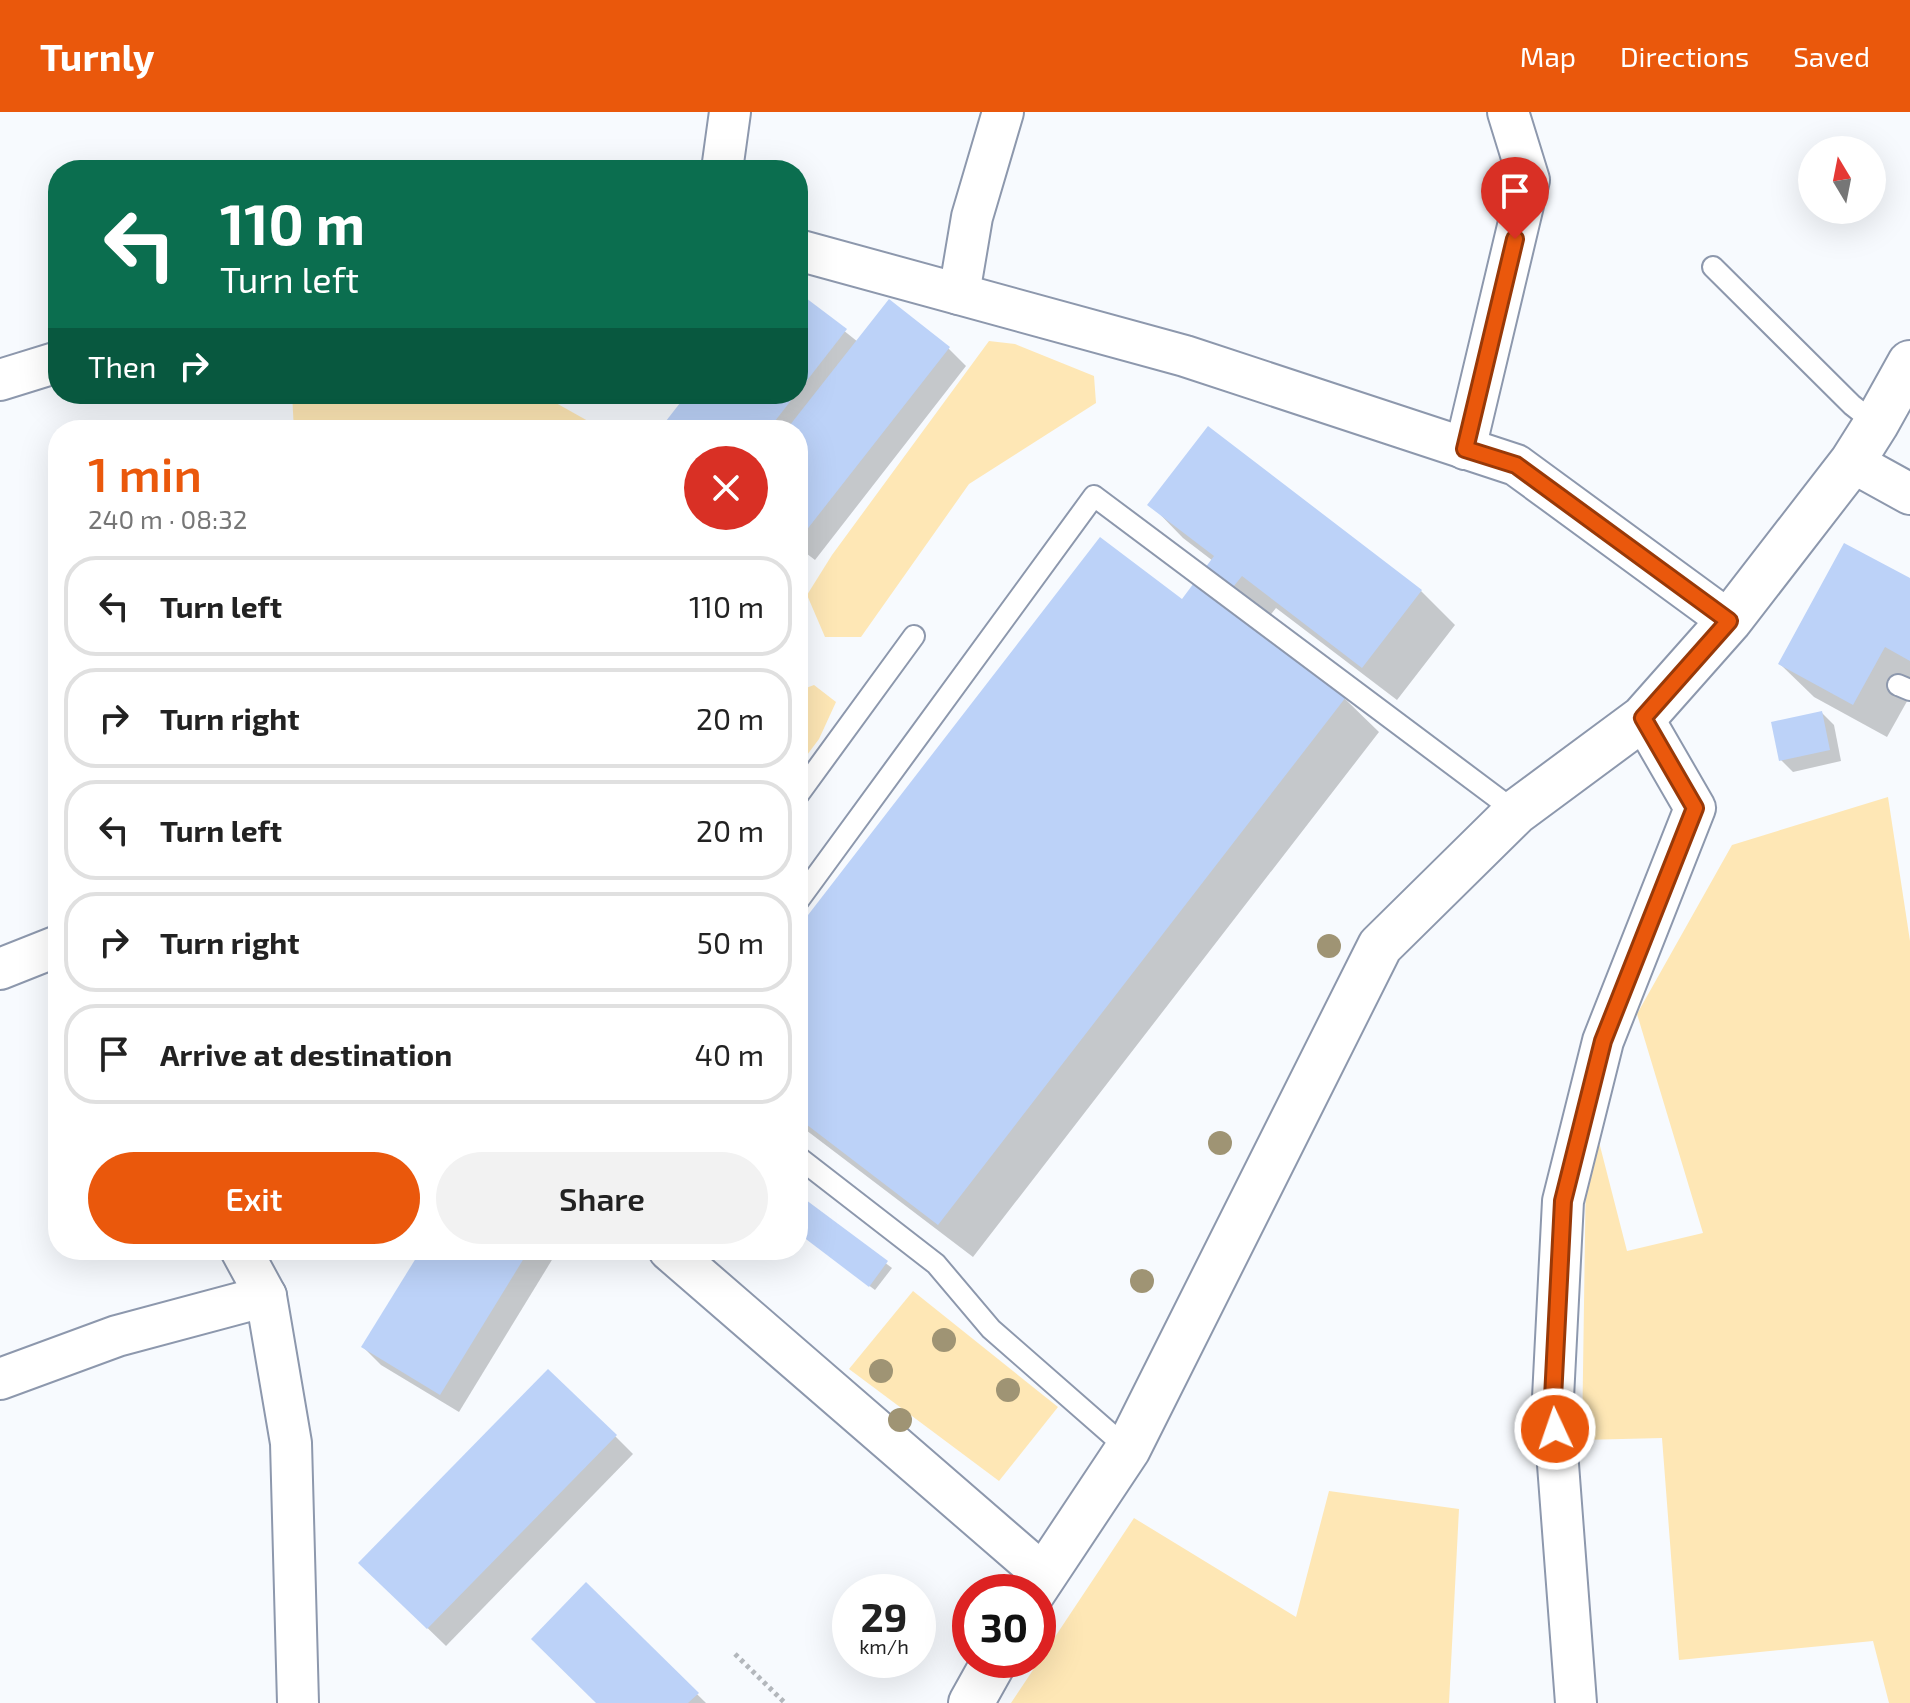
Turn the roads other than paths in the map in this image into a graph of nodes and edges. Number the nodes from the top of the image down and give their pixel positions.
1 (730, 112) edge
2 (1003, 112) edge
3 (1508, 112) edge
4 (723, 160) edge
5 (808, 253) edge
6 (1713, 267) dead end
7 (959, 294) junction
8 (1910, 363) edge
9 (48, 365) edge
10 (0, 380) edge
11 (1876, 424) junction
12 (1465, 449) junction
13 (1852, 462) junction
14 (1910, 494) edge
15 (1729, 621) junction
16 (914, 636) dead end
17 (1643, 718) junction
18 (808, 781) edge
19 (1516, 812) junction
20 (808, 887) edge
21 (48, 950) edge
22 (0, 969) edge
23 (808, 1165) edge
24 (246, 1260) edge
25 (680, 1260) edge
26 (266, 1296) junction
27 (0, 1379) edge
28 (1128, 1449) junction
29 (1028, 1574) edge
30 (1044, 1574) edge
31 (985, 1678) edge
32 (298, 1703) edge
33 (971, 1703) edge
34 (1576, 1703) edge

1 - 4 street
2 - 7 street
3 - 12 street
5 - 7 street
6 - 11 lane
7 - 12 street
8 - 11 main road
9 - 10 street
11 - 13 main road
12 - 15 street
13 - 14 street
13 - 15 main road
15 - 17 main road
16 - 18 lane
17 - 19 main road
17 - 34 street
19 - 20 lane
19 - 28 main road
21 - 22 street
23 - 28 lane
24 - 26 street
25 - 29 street
26 - 27 street
26 - 32 street
28 - 30 main road
31 - 33 main road

